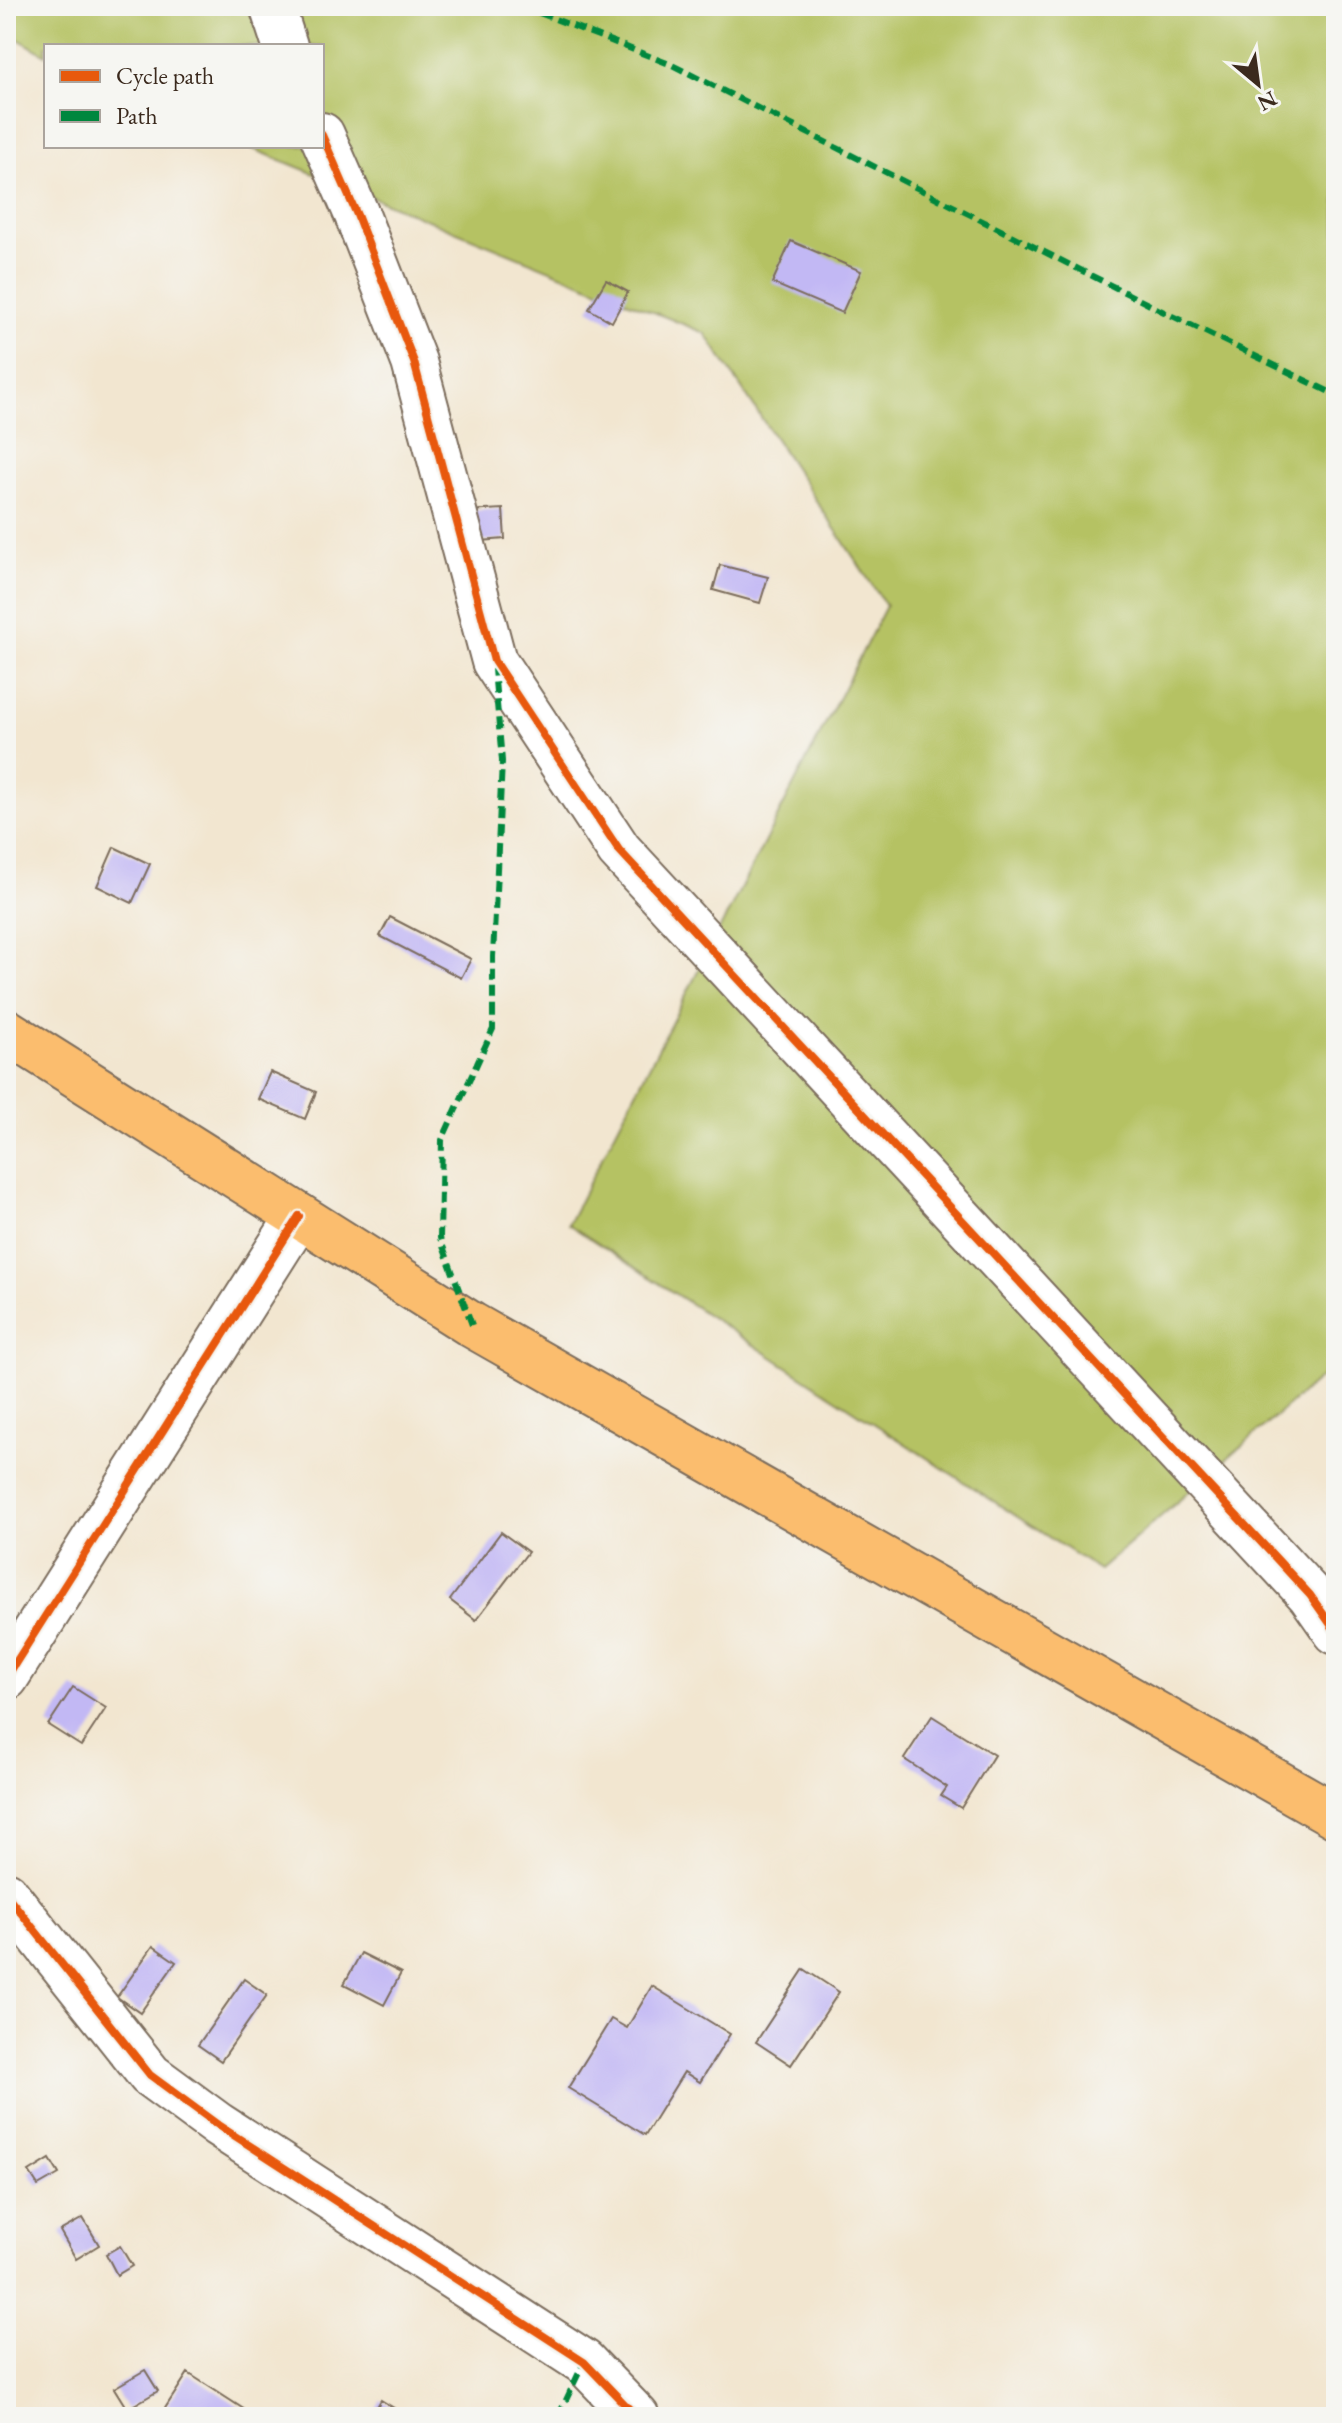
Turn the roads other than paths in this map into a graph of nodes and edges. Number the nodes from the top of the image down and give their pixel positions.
1 (272, 6) edge
2 (284, 44) edge
3 (324, 140) edge
4 (6, 1031) edge
5 (299, 1216) junction
6 (1336, 1632) edge
7 (6, 1678) edge
8 (1336, 1816) edge
9 (6, 1894) edge
10 (637, 2417) edge

1 - 2 street
3 - 6 street
4 - 5 main road
5 - 7 street
5 - 8 main road
9 - 10 street

